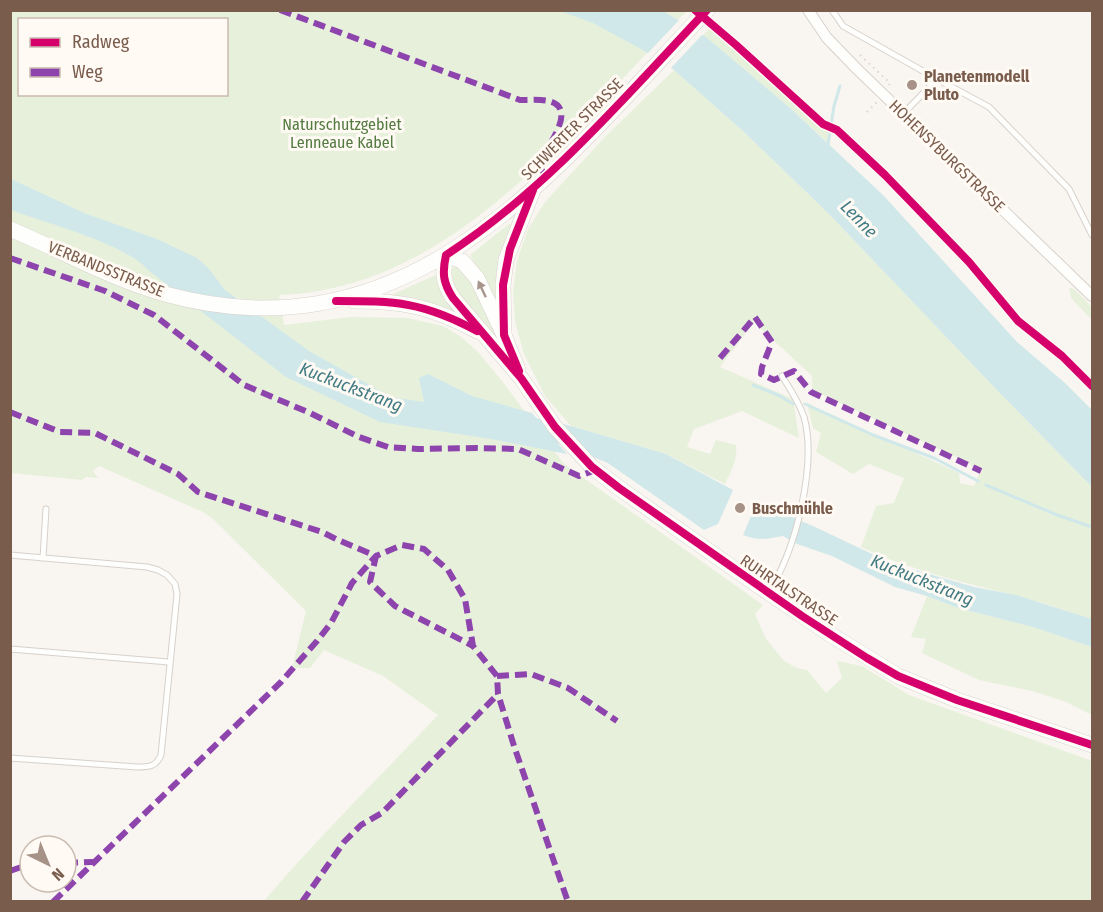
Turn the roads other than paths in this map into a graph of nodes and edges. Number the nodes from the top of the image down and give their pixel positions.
1 (706, 10) edge
2 (808, 10) edge
3 (832, 10) edge
4 (937, 78) junction
5 (904, 113) junction
6 (534, 187) junction
7 (10, 229) edge
8 (1092, 235) edge
9 (446, 255) junction
10 (1092, 296) edge
11 (336, 301) junction
12 (484, 335) junction
13 (504, 335) junction
14 (782, 376) dead end
15 (521, 378) junction
16 (46, 509) dead end
17 (10, 555) edge
18 (43, 558) junction
19 (768, 592) junction
20 (10, 649) edge
21 (169, 662) junction
22 (1092, 745) edge
23 (10, 758) edge

1 - 6 main road, SCHWERTER STRASSE
2 - 5 street, HOHENSYBURGSTRASSE
3 - 4 lane
4 - 5 lane
4 - 8 lane
5 - 10 street, HOHENSYBURGSTRASSE
6 - 9 main road, SCHWERTER STRASSE
6 - 13 main road
7 - 11 main road, VERBANDSSTRASSE
9 - 11 main road, VERBANDSSTRASSE
9 - 12 main road, RUHRTALSTRASSE
13 -> 9 main road, RUHRTALSTRASSE
11 - 12 main road
12 - 15 main road, RUHRTALSTRASSE
13 - 15 main road, RUHRTALSTRASSE
14 - 19 lane, RUHRTALSTRASSE
15 - 19 main road, RUHRTALSTRASSE
16 - 18 lane
17 - 18 lane
18 - 21 lane
19 - 22 main road, RUHRTALSTRASSE
20 - 21 lane
21 - 23 lane

